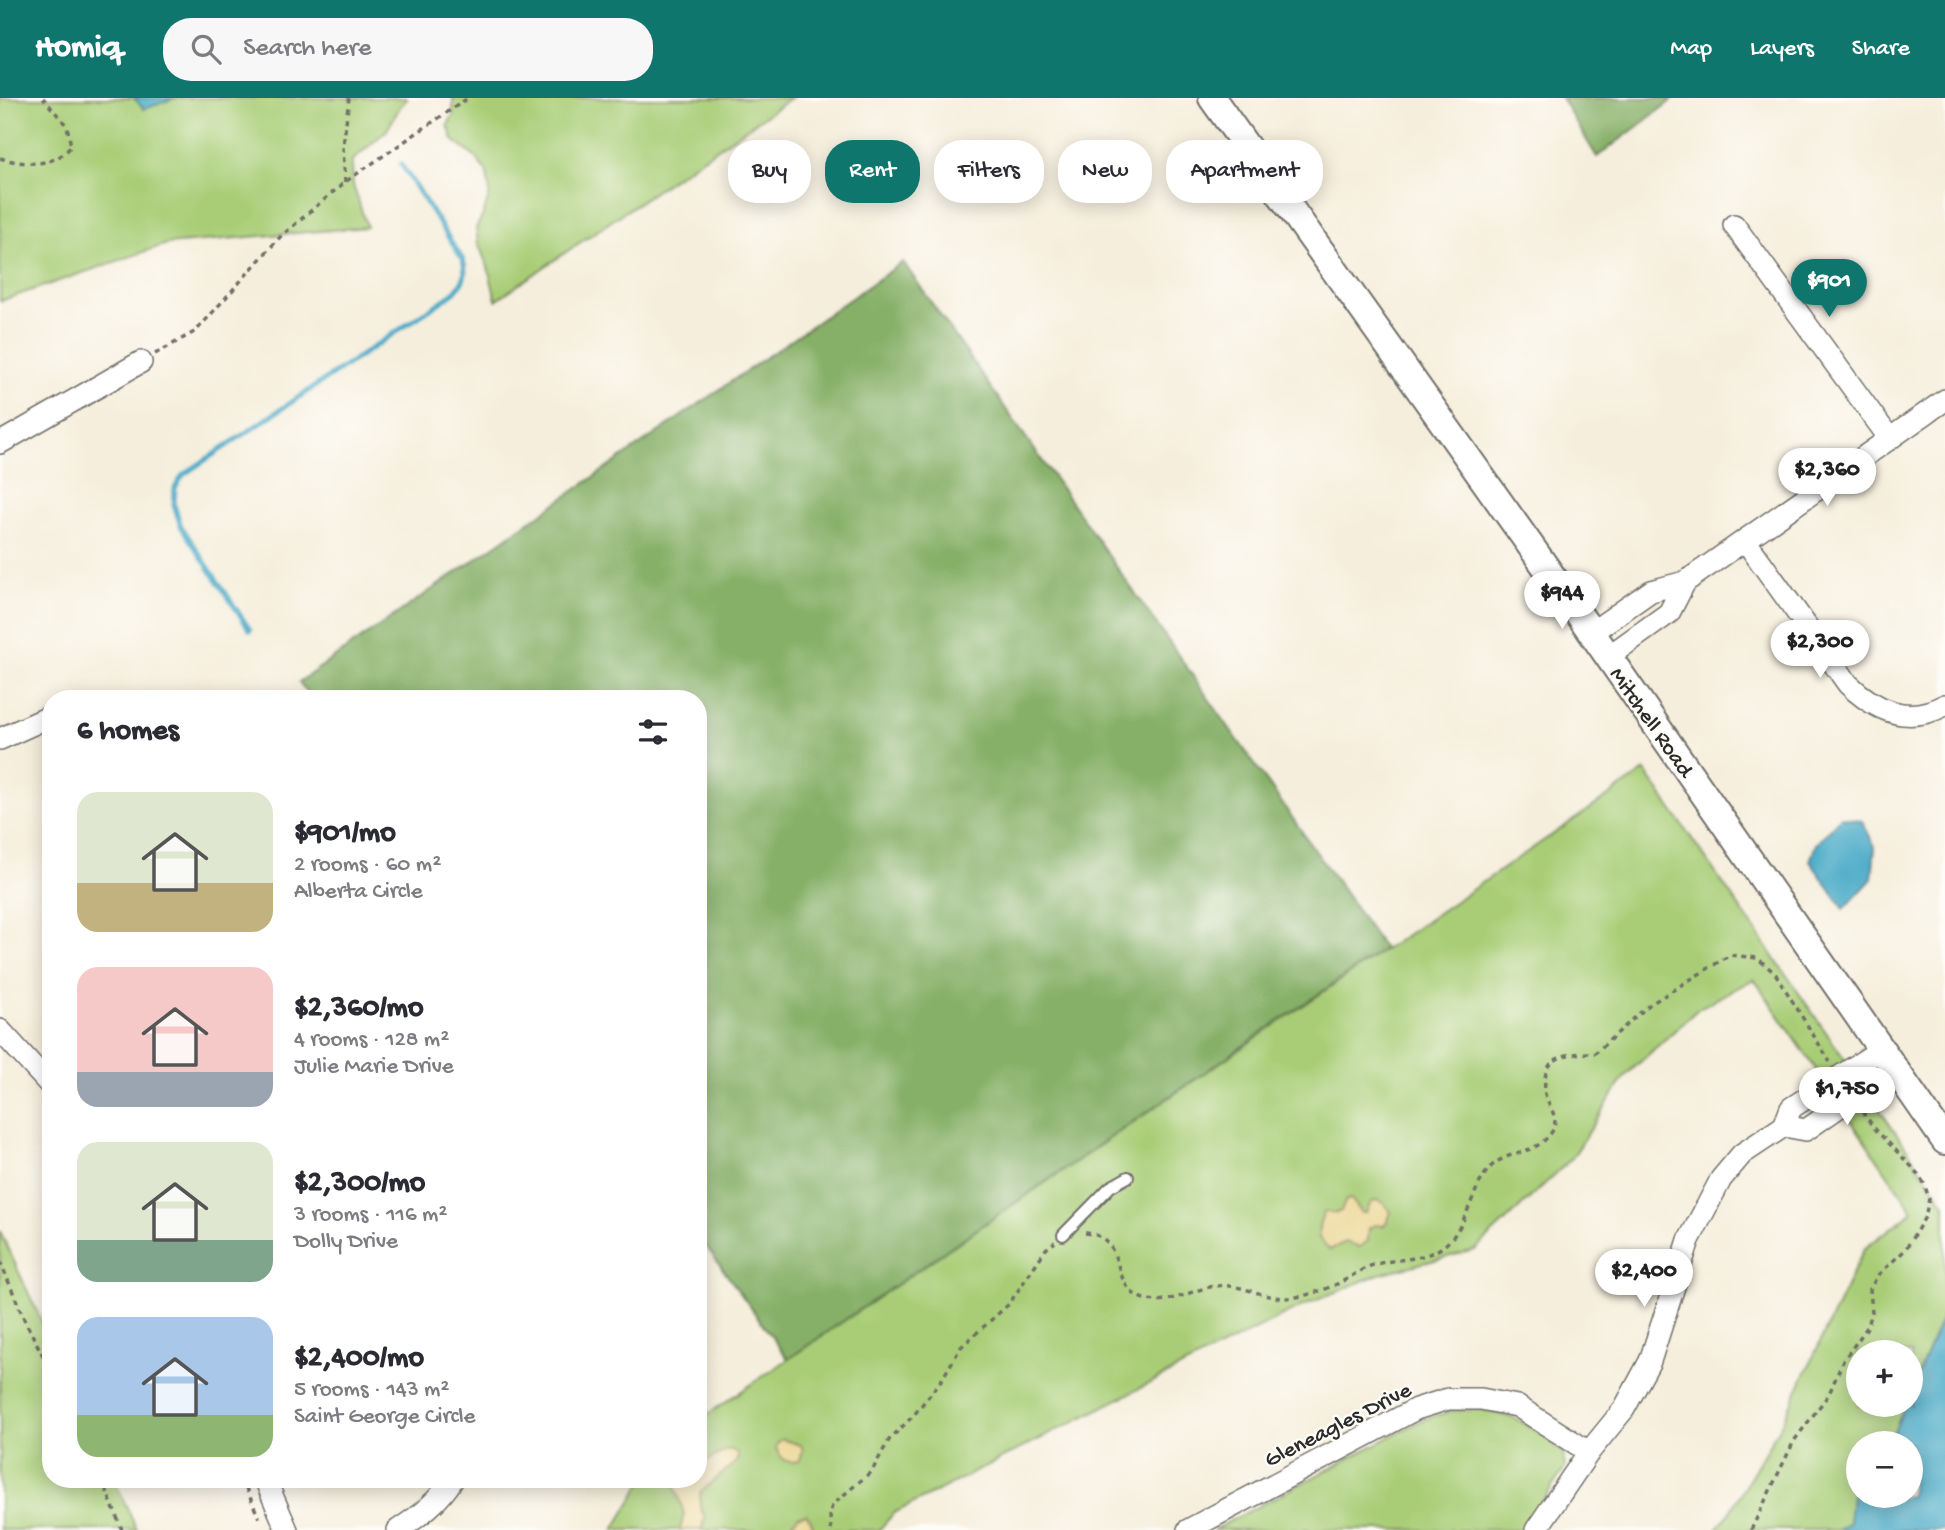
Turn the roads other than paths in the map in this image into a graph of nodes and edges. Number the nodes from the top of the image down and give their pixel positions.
1 (1212, 98) edge
2 (1734, 225) dead end
3 (141, 362) road end
4 (1945, 400) edge
5 (1890, 439) junction
6 (0, 443) edge
7 (1745, 540) junction
8 (1685, 582) junction
9 (1592, 632) junction
10 (1609, 656) junction
11 (1945, 705) edge
12 (42, 720) edge
13 (0, 739) edge
14 (0, 1030) edge
15 (1888, 1059) junction
16 (42, 1076) edge
17 (1784, 1126) junction
18 (1945, 1141) edge
19 (1128, 1177) dead end
20 (1063, 1235) road end
21 (1590, 1452) junction
22 (269, 1488) edge
23 (446, 1488) edge
24 (287, 1530) edge
25 (398, 1530) edge
26 (1188, 1530) edge
27 (1536, 1530) edge

1 - 9 street, Mitchell Road
2 - 5 street
3 - 6 street
4 - 5 street
5 - 7 street
7 - 8 street
7 - 11 street
8 - 9 street
8 - 10 street
9 - 10 street, Mitchell Road
10 - 15 street, Mitchell Road
12 - 13 street
14 - 16 street
15 - 17 street
15 - 17 street
15 - 18 street, Mitchell Road
17 - 21 street
19 - 20 lane
21 - 26 street, Gleneagles Drive
21 - 27 street
22 - 24 street
23 - 25 street

